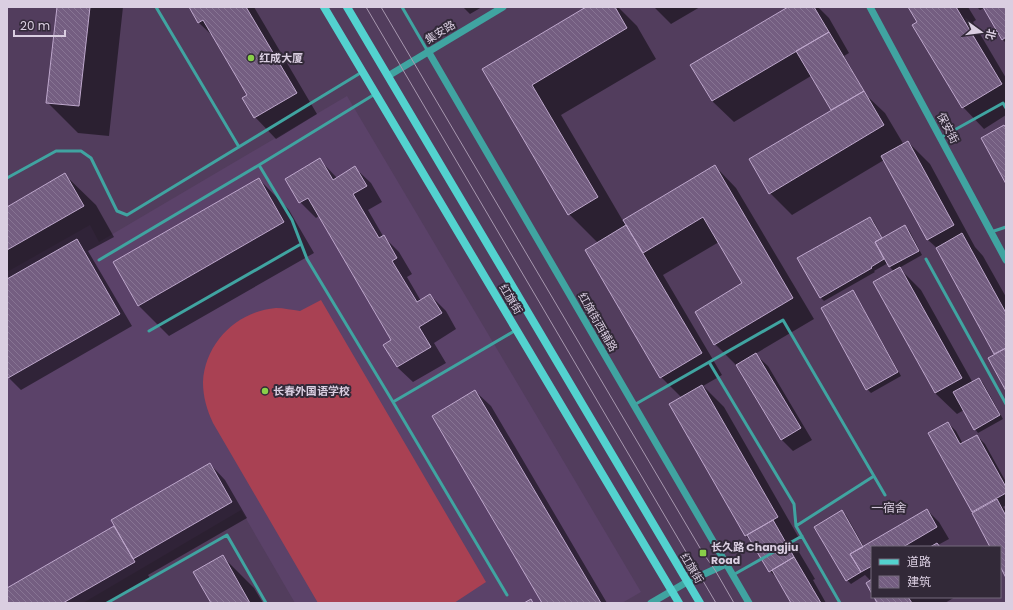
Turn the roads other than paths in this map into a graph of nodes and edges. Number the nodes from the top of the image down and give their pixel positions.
1 (156, 7) edge
2 (324, 7) edge
3 (347, 7) edge
4 (402, 7) edge
5 (503, 7) edge
6 (870, 7) edge
7 (428, 51) junction
8 (362, 72) junction
9 (388, 76) junction
10 (375, 94) junction
11 (1006, 108) edge
12 (940, 138) junction
13 (238, 148) junction
14 (259, 165) junction
15 (7, 178) edge
16 (1006, 227) edge
17 (991, 232) junction
18 (301, 244) junction
19 (926, 259) dead end
20 (99, 260) dead end
21 (1006, 260) edge
22 (516, 330) junction
23 (149, 331) dead end
24 (709, 362) junction
25 (393, 402) junction
26 (1006, 404) edge
27 (634, 405) junction
28 (874, 476) junction
29 (885, 495) dead end
30 (796, 526) junction
31 (802, 536) junction
32 (726, 564) junction
33 (733, 575) junction
34 (687, 582) junction
35 (672, 591) junction
36 (507, 595) dead end
37 (107, 603) edge
38 (266, 603) edge
39 (651, 603) edge
40 (679, 603) edge
41 (700, 603) edge
42 (749, 603) edge
43 (840, 603) edge

1 - 13 lane
2 - 8 main road, 红旗街
3 - 9 main road, 红旗街
4 - 7 lane
5 - 7 street, 集安路
6 - 12 street, 保安街
7 - 9 street, 集安路
7 - 27 street, 红旗街西辅路
8 - 10 main road, 红旗街
8 - 13 lane
9 - 34 main road, 红旗街
10 - 14 lane
10 - 22 main road, 红旗街
11 - 12 lane
12 - 17 street, 保安街
13 - 15 lane
14 - 18 lane
14 - 20 lane
16 - 17 lane
17 - 21 street, 保安街
18 - 23 lane
18 - 25 lane
19 - 26 lane
22 - 25 lane
22 - 35 main road, 红旗街
24 - 27 lane
24 - 28 lane
24 - 30 lane
25 - 36 lane
27 - 32 street, 红旗街西辅路
28 - 29 lane
28 - 30 lane
30 - 31 lane
31 - 33 lane
31 - 43 lane
32 - 33 street, 红旗街西辅路
32 - 34 street
33 - 42 street, 红旗街西辅路
34 - 35 street
34 - 41 main road, 红旗街
35 - 39 street
35 - 40 main road, 红旗街
37 - 38 lane

